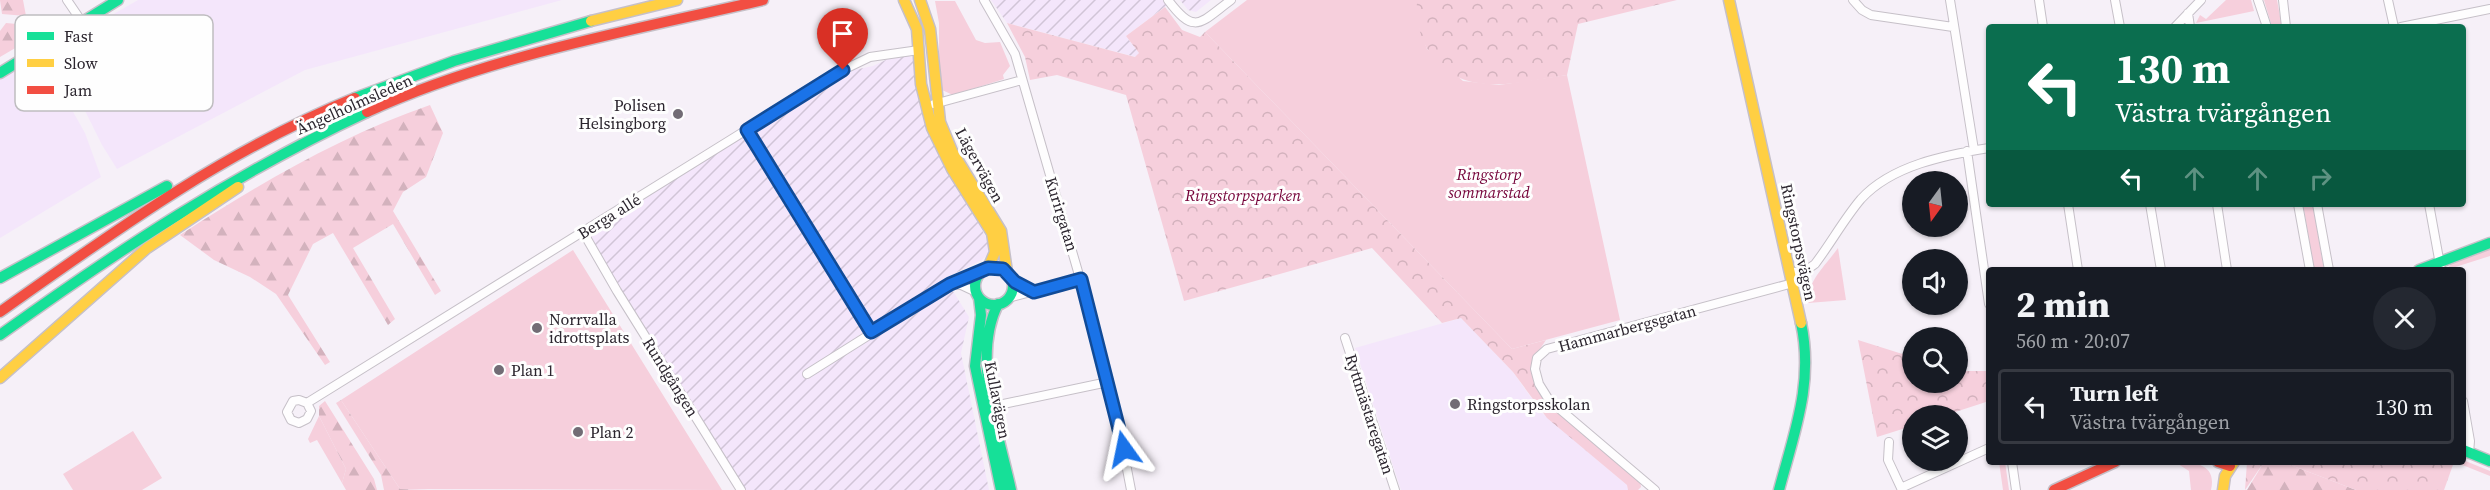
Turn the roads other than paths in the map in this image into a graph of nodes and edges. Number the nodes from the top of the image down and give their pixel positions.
1 (67, 0) edge
2 (118, 0) edge
3 (677, 0) edge
4 (763, 0) edge
5 (903, 0) edge
6 (922, 0) edge
7 (984, 0) edge
8 (1168, 0) edge
9 (1231, 0) edge
10 (1729, 0) edge
11 (1853, 0) edge
12 (1950, 0) edge
13 (2039, 0) edge
14 (2115, 0) edge
15 (2201, 0) edge
16 (2258, 0) edge
17 (2283, 0) edge
18 (2388, 0) edge
19 (2490, 9) edge
20 (2188, 13) junction
21 (77, 15) edge
22 (93, 15) edge
23 (2043, 24) edge
24 (2119, 24) edge
25 (2178, 24) edge
26 (2190, 24) edge
27 (2266, 24) edge
28 (2286, 24) edge
29 (2393, 24) edge
30 (2416, 24) edge
31 (1953, 27) junction
32 (919, 50) junction
33 (15, 64) edge
34 (490, 67) junction
35 (0, 73) edge
36 (1022, 80) junction
37 (931, 104) junction
38 (747, 130) junction
39 (278, 134) junction
40 (1986, 148) edge
41 (1970, 151) junction
42 (2068, 207) edge
43 (2150, 207) edge
44 (2217, 207) edge
45 (2299, 207) edge
46 (2318, 207) edge
47 (2430, 207) edge
48 (584, 232) junction
49 (2490, 243) edge
50 (2441, 266) edge
51 (2078, 267) edge
52 (2160, 267) edge
53 (2227, 267) edge
54 (2309, 267) edge
55 (2328, 267) edge
56 (984, 270) junction
57 (1009, 275) junction
58 (0, 278) edge
59 (1792, 278) junction
60 (1081, 279) junction
61 (1986, 280) edge
62 (950, 284) junction
63 (1034, 292) junction
64 (978, 295) junction
65 (1008, 298) junction
66 (998, 304) junction
67 (0, 312) edge
68 (985, 317) junction
69 (871, 332) junction
70 (0, 334) edge
71 (1345, 338) dead end
72 (807, 374) dead end
73 (0, 378) edge
74 (1108, 382) junction
75 (307, 403) dead end
76 (994, 406) junction
77 (2466, 418) edge
78 (1889, 442) dead end
79 (1986, 449) edge
80 (2466, 452) edge
81 (2490, 461) edge
82 (2012, 465) edge
83 (2101, 465) edge
84 (2231, 465) edge
85 (1901, 489) edge
86 (741, 490) edge
87 (1001, 490) edge
88 (1011, 490) edge
89 (1131, 490) edge
90 (1395, 490) edge
91 (1654, 490) edge
92 (1779, 490) edge
93 (2016, 490) edge
94 (2054, 490) edge
95 (2223, 490) edge

1 - 21 street
2 - 22 main road
3 - 39 main road, Ängelholmsleden
4 - 34 main road, Ängelholmsleden
5 - 32 main road, Lägervägen
6 - 37 main road, Lägervägen
7 - 36 street, Kurirgatan
8 - 9 street
10 - 59 main road, Ringstorpsvägen
11 - 31 street
12 - 31 street
13 - 23 street
14 - 24 street
15 - 20 street
16 - 27 street
17 - 28 street
18 - 29 street
19 - 30 street
20 - 25 street
20 - 26 street
31 - 41 street
32 - 37 main road, Lägervägen
32 - 38 street, Berga allé
33 - 35 main road
34 - 70 main road, Ängelholmsleden
34 - 73 main road
36 - 37 street
36 - 60 street, Kurirgatan
37 - 56 main road, Lägervägen
37 - 57 main road, Lägervägen
38 - 48 street, Berga allé
38 - 69 street
39 - 58 main road
39 - 67 main road, Ängelholmsleden
40 - 41 street, Hammarbergsgatan
41 - 59 street, Hammarbergsgatan
41 - 61 street
42 - 51 street
43 - 52 street
44 - 53 street
45 - 54 street
46 - 55 street
47 - 50 street
48 - 75 street, Berga allé
48 - 86 street, Rundgången
49 - 50 main road
56 - 57 main road
56 - 62 street
56 - 64 main road
57 - 63 street
57 - 65 main road
59 - 91 street, Hammarbergsgatan
59 - 92 main road, Ringstorpsvägen
60 - 63 street
60 - 74 street, Kurirgatan
62 - 64 street
62 - 69 street
63 - 65 street
64 - 66 main road
64 - 68 main road
65 - 66 main road
66 - 68 main road
68 - 76 main road, Kullavägen
68 - 87 main road, Kullavägen
69 - 72 street
71 - 90 street, Ryttmästaregatan
74 - 76 street
74 - 89 street, Kurirgatan
76 - 88 main road, Kullavägen
77 - 80 street
78 - 85 street
79 - 85 street
80 - 81 main road
82 - 93 street
83 - 94 main road
84 - 95 main road

